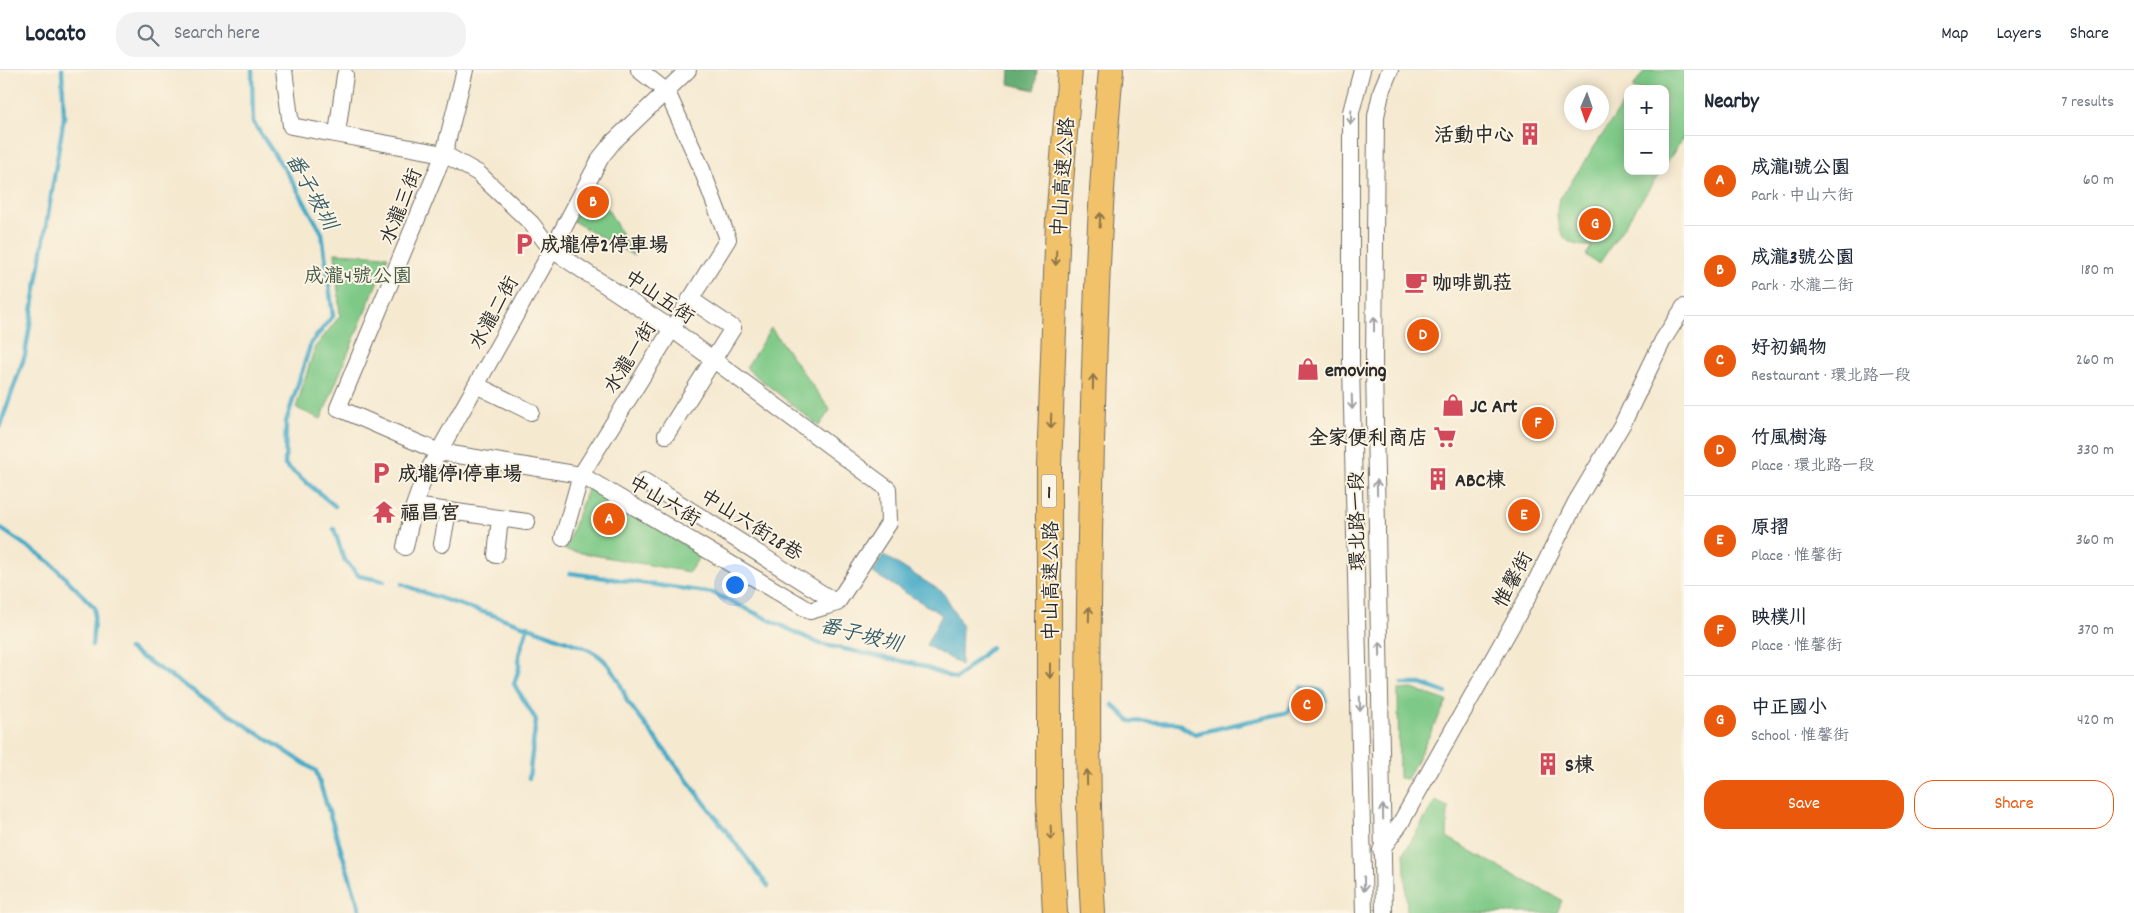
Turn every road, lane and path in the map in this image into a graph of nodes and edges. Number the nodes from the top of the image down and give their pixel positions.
1 (284, 70) edge
2 (465, 70) edge
3 (639, 70) edge
4 (688, 70) edge
5 (1070, 70) edge
6 (1111, 70) edge
7 (1362, 70) edge
8 (1390, 70) edge
9 (345, 75) dead end
10 (667, 92) junction
11 (337, 134) junction
12 (444, 154) junction
13 (552, 250) junction
14 (690, 299) junction
15 (1684, 307) edge
16 (672, 328) junction
17 (713, 359) junction
18 (476, 385) junction
19 (338, 408) joint
20 (532, 412) dead end
21 (666, 435) dead end
22 (439, 452) junction
23 (581, 476) junction
24 (644, 481) dead end
25 (414, 506) junction
26 (448, 511) junction
27 (500, 518) junction
28 (527, 522) dead end
29 (563, 538) dead end
30 (442, 544) dead end
31 (405, 547) dead end
32 (496, 555) dead end
33 (837, 603) junction
34 (1384, 849) junction
35 (1364, 859) junction
36 (1055, 913) edge
37 (1092, 913) edge
38 (1364, 913) edge
39 (1384, 913) edge

1 - 11 street, 中山五街
2 - 12 street, 水瀧三街
3 - 10 street
4 - 10 street, 水瀧二街
5 -> 36 highway, 中山高速公路 / 1
37 -> 6 highway, 中山高速公路
7 -> 35 street, 環北路一段
34 -> 8 street, 環北路一段
9 - 11 street
10 - 13 street, 水瀧二街
10 - 14 street, 水瀧一街
11 - 12 street, 中山五街
12 - 13 street, 中山五街
12 - 19 street, 水瀧三街
13 - 16 street, 中山五街
13 - 18 street, 水瀧二街
14 - 16 street, 水瀧一街
14 - 17 street
15 - 34 street, 惟馨街
16 - 17 street, 中山五街
16 - 23 street, 水瀧一街
17 - 21 street
17 - 33 street, 中山五街
18 - 20 street
18 - 22 street, 水瀧二街
19 - 22 street, 中山六街
22 - 23 street, 中山六街
22 - 25 street, 水瀧二街
23 - 29 street, 水瀧一街
23 - 33 street, 中山六街
24 - 33 street, 中山六街28巷
25 - 26 street
25 - 31 street, 水瀧二街
26 - 27 street
26 - 30 street
27 - 28 street
27 - 32 street
34 - 35 street
34 - 39 street, 環北路一段
35 -> 38 street, 環北路一段

